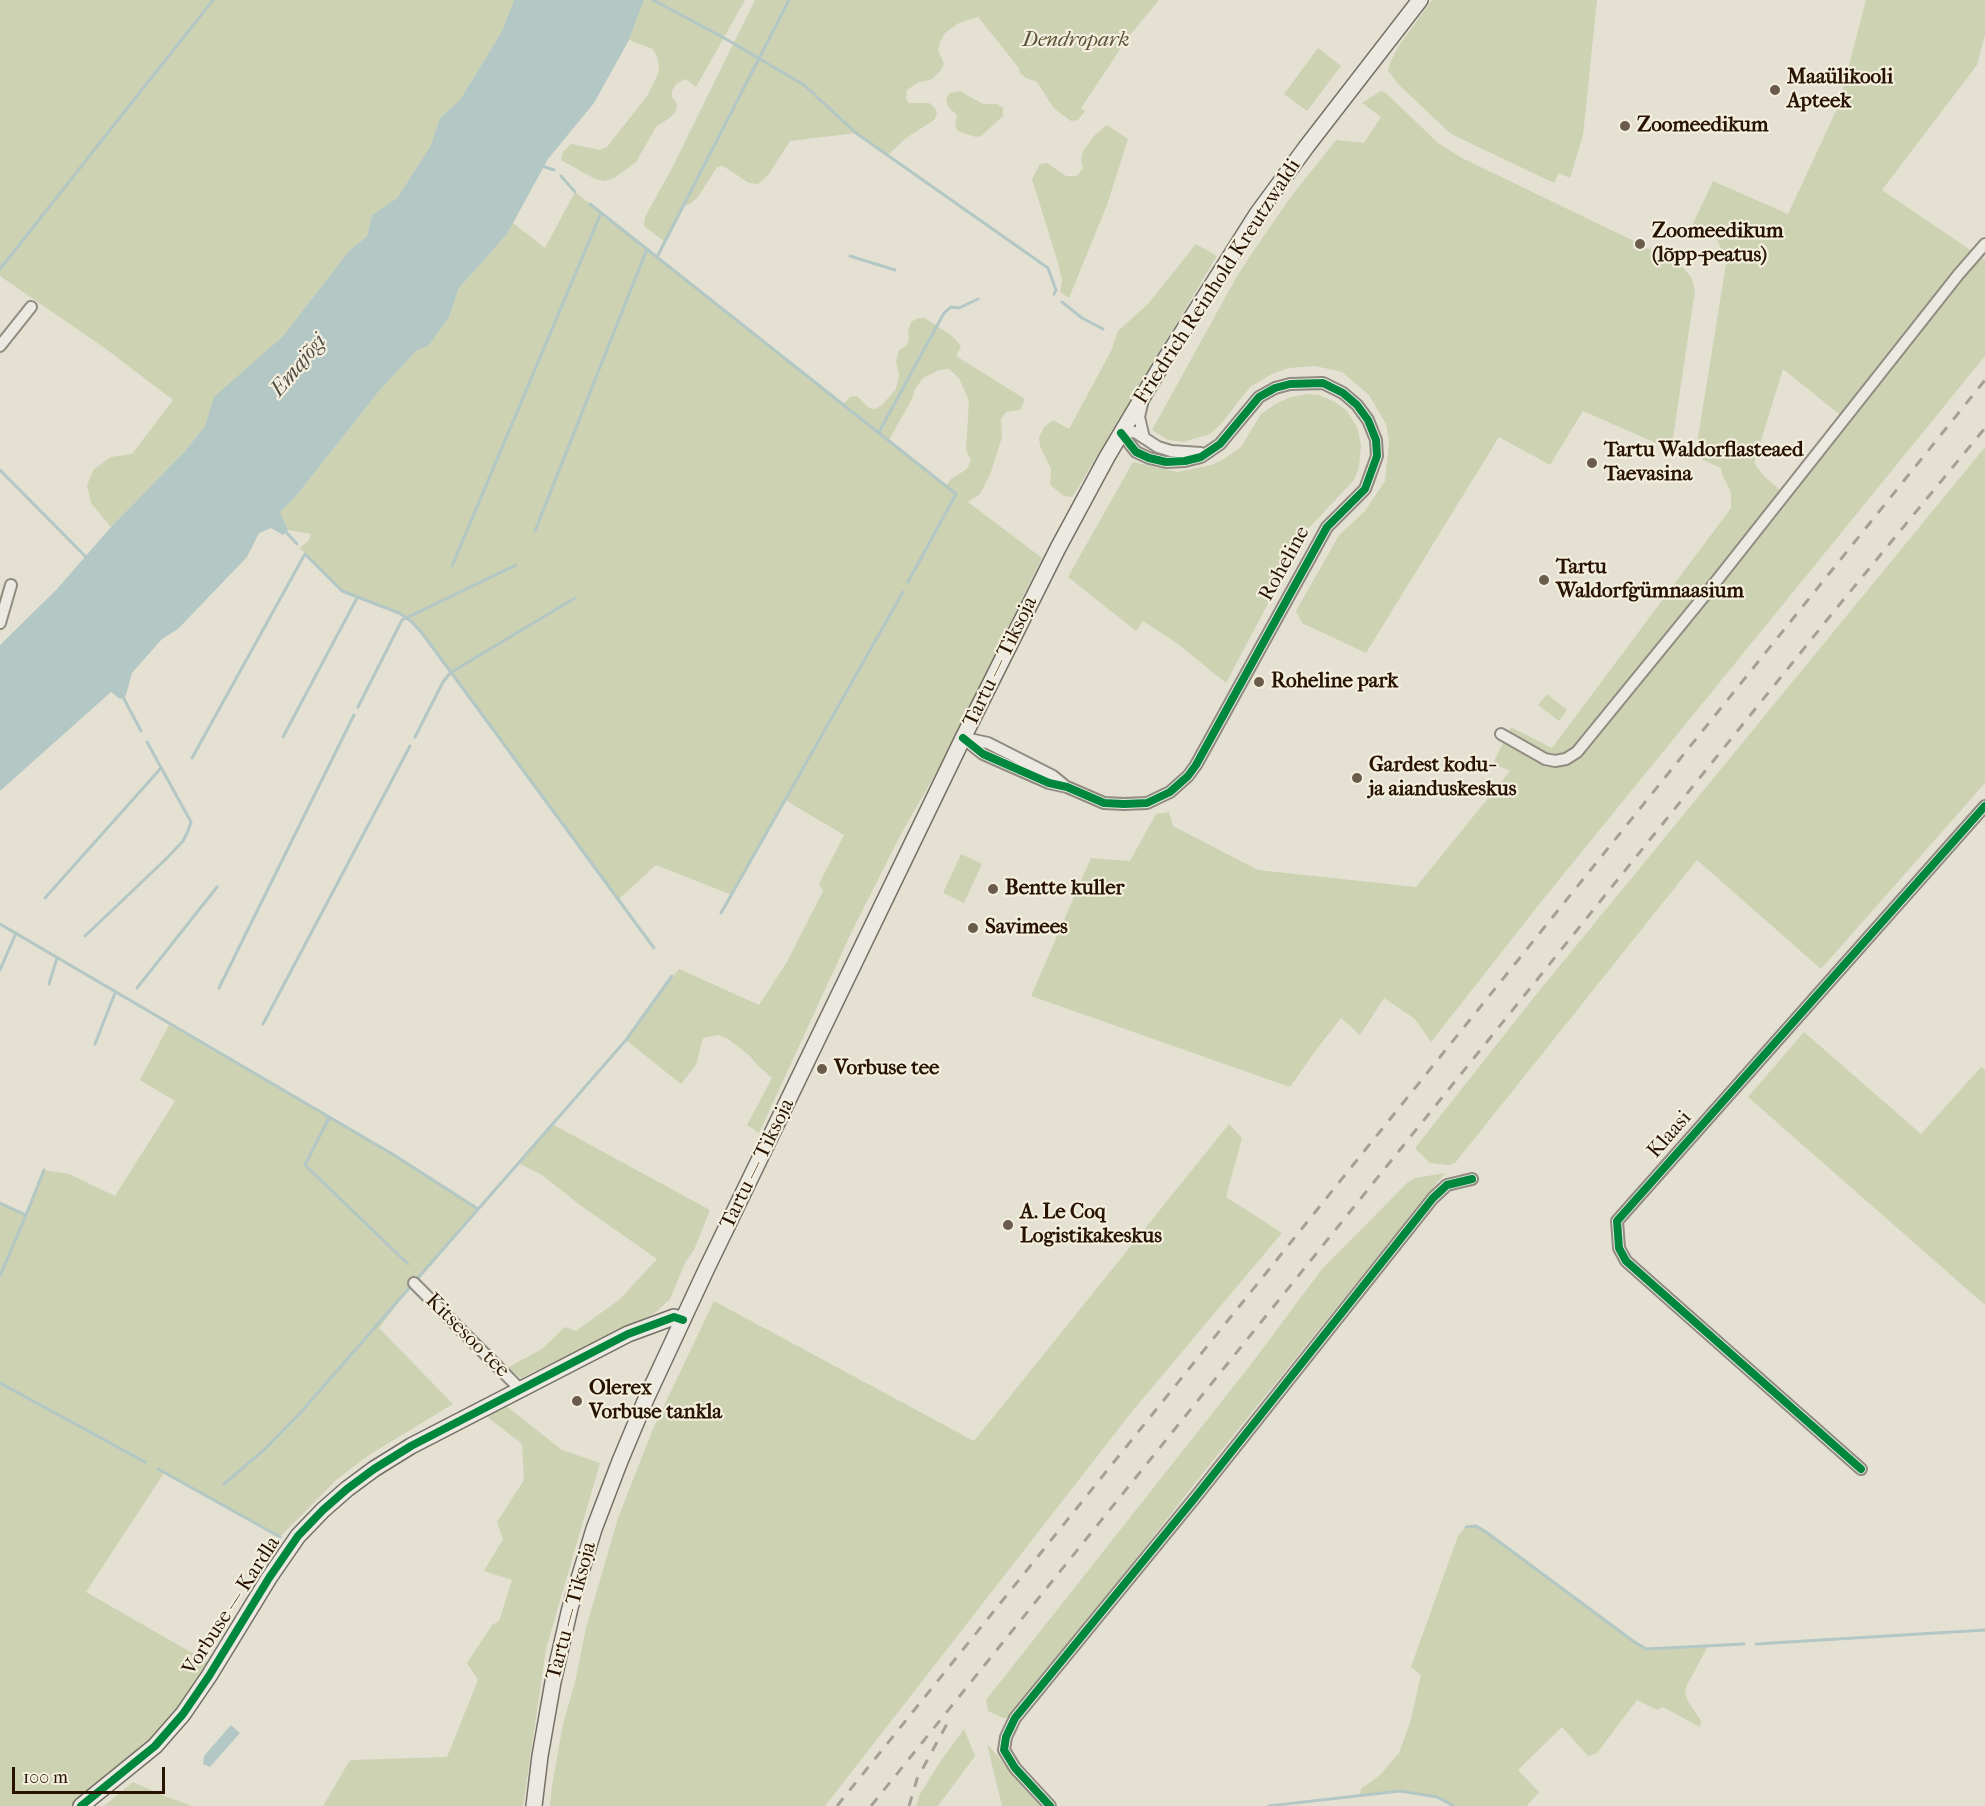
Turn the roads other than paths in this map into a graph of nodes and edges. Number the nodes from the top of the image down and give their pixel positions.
1 (1420, 0) edge
2 (1985, 244) edge
3 (31, 307) dead end
4 (0, 346) edge
5 (1143, 396) junction
6 (1121, 433) junction
7 (1144, 438) junction
8 (1207, 452) junction
9 (1058, 548) joint
10 (11, 585) dead end
11 (0, 623) edge
12 (1501, 734) dead end
13 (963, 738) junction
14 (1985, 806) edge
15 (1472, 1179) dead end
16 (414, 1283) dead end
17 (683, 1320) junction
18 (520, 1389) junction
19 (1862, 1469) dead end
20 (81, 1806) edge
21 (534, 1806) edge
22 (1050, 1806) edge

1 - 5 main road, Friedrich Reinhold Kreutzwaldi
2 - 12 street
3 - 4 street
5 - 6 main road, Friedrich Reinhold Kreutzwaldi
5 - 7 street
6 - 7 street
6 - 8 street, Roheline
6 - 9 main road, Friedrich Reinhold Kreutzwaldi
7 - 8 street
8 - 13 street, Roheline
9 - 13 main road, Tartu — Tiksoja
10 - 11 street
13 - 17 main road, Tartu — Tiksoja
14 - 19 street, Klaasi
15 - 22 street
16 - 18 street, Kitsesoo tee
17 - 18 main road, Vorbuse — Kardla
17 - 21 main road, Tartu — Tiksoja
18 - 20 main road, Vorbuse — Kardla

